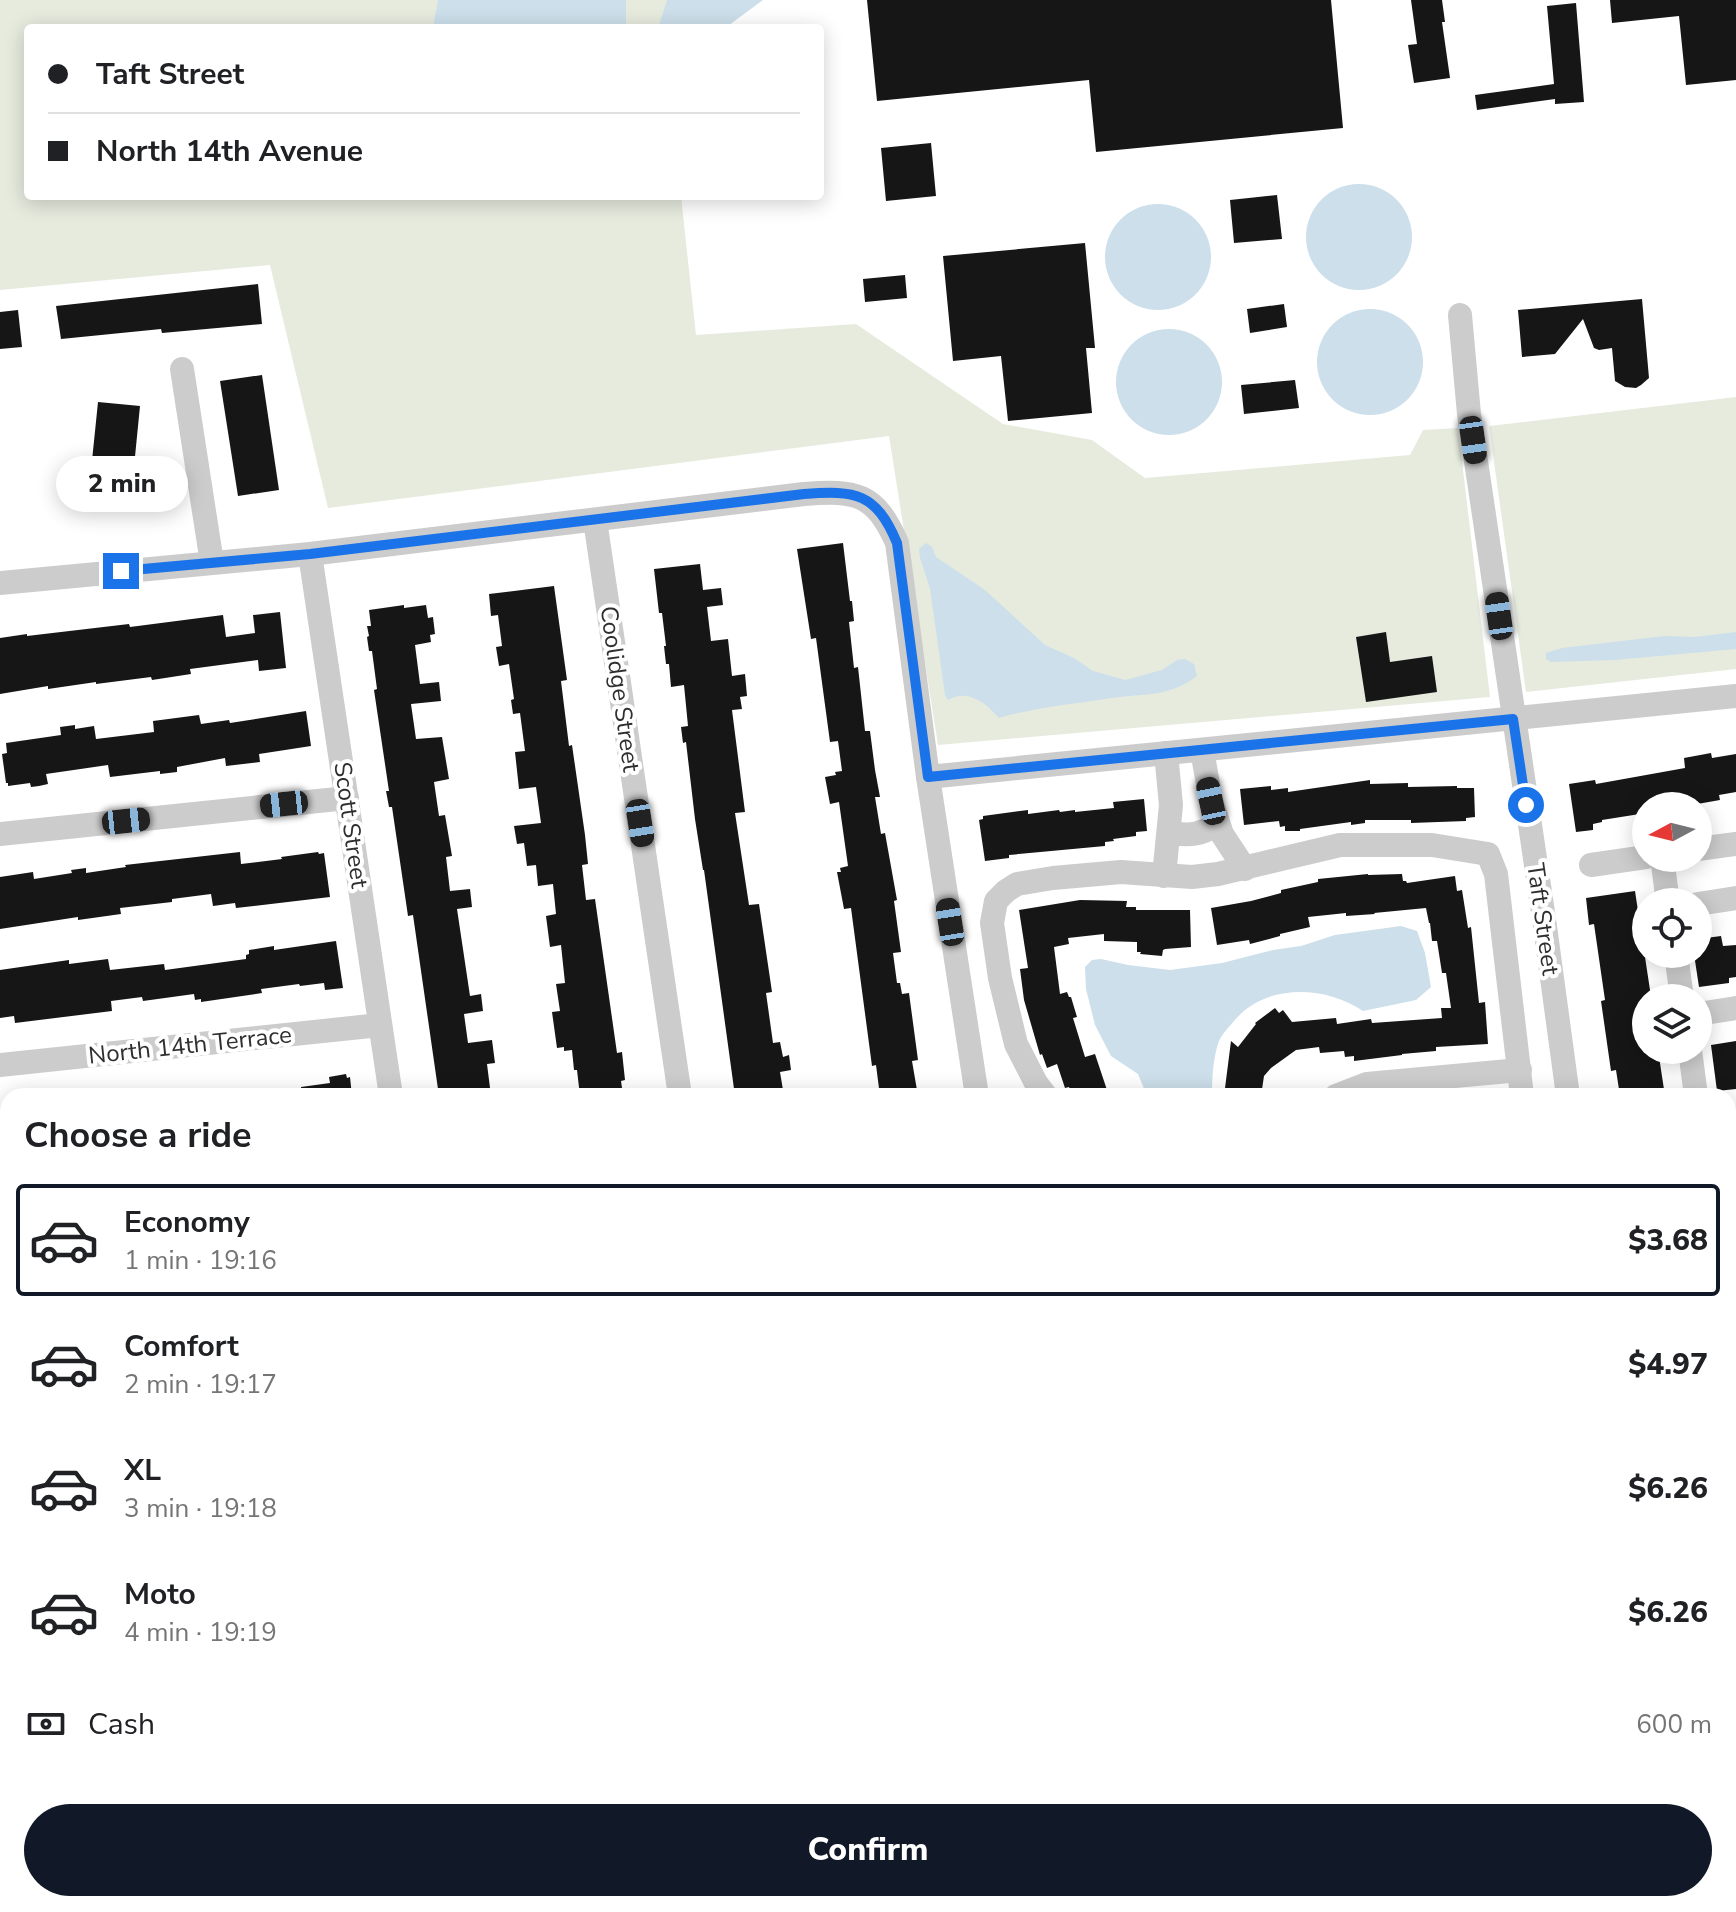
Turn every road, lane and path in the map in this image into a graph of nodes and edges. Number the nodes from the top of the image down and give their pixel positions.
1 (1460, 315) dead end
2 (182, 369) dead end
3 (595, 520) junction
4 (310, 554) junction
5 (212, 563) junction
6 (0, 583) edge
7 (1736, 696) edge
8 (1513, 719) junction
9 (1202, 750) junction
10 (1166, 753) junction
11 (928, 777) junction
12 (347, 798) junction
13 (1218, 824) junction
14 (1170, 833) junction
15 (0, 834) edge
16 (1736, 844) edge
17 (1712, 847) edge
18 (1632, 859) edge
19 (1591, 865) dead end
20 (1245, 869) junction
21 (1164, 876) junction
22 (1736, 898) edge
23 (1712, 902) edge
24 (1736, 1008) edge
25 (1712, 1012) edge
26 (380, 1025) junction
27 (1692, 1064) edge
28 (0, 1065) edge
29 (1520, 1070) junction
30 (390, 1088) edge
31 (679, 1088) edge
32 (976, 1088) edge
33 (1040, 1088) edge
34 (1357, 1088) edge
35 (1521, 1088) edge
36 (1567, 1088) edge
37 (1695, 1088) edge

1 - 8 street, Taft Street
2 - 5 street
3 - 4 street
3 - 11 street
3 - 31 street, Coolidge Street
4 - 5 street
4 - 12 street, Scott Street
5 - 6 street
7 - 8 street
8 - 9 street
8 - 36 street, Taft Street
9 - 10 street
9 - 13 street
10 - 11 street
10 - 14 street
11 - 32 street
12 - 15 street
12 - 26 street, Scott Street
13 - 14 street
13 - 20 street
14 - 21 street
16 - 17 street
18 - 19 street
20 - 21 street
20 - 29 street
21 - 33 street
22 - 23 street
24 - 25 street
26 - 28 street, North 14th Terrace
26 - 30 street, Scott Street
27 - 37 street
29 - 34 street
29 - 35 street

